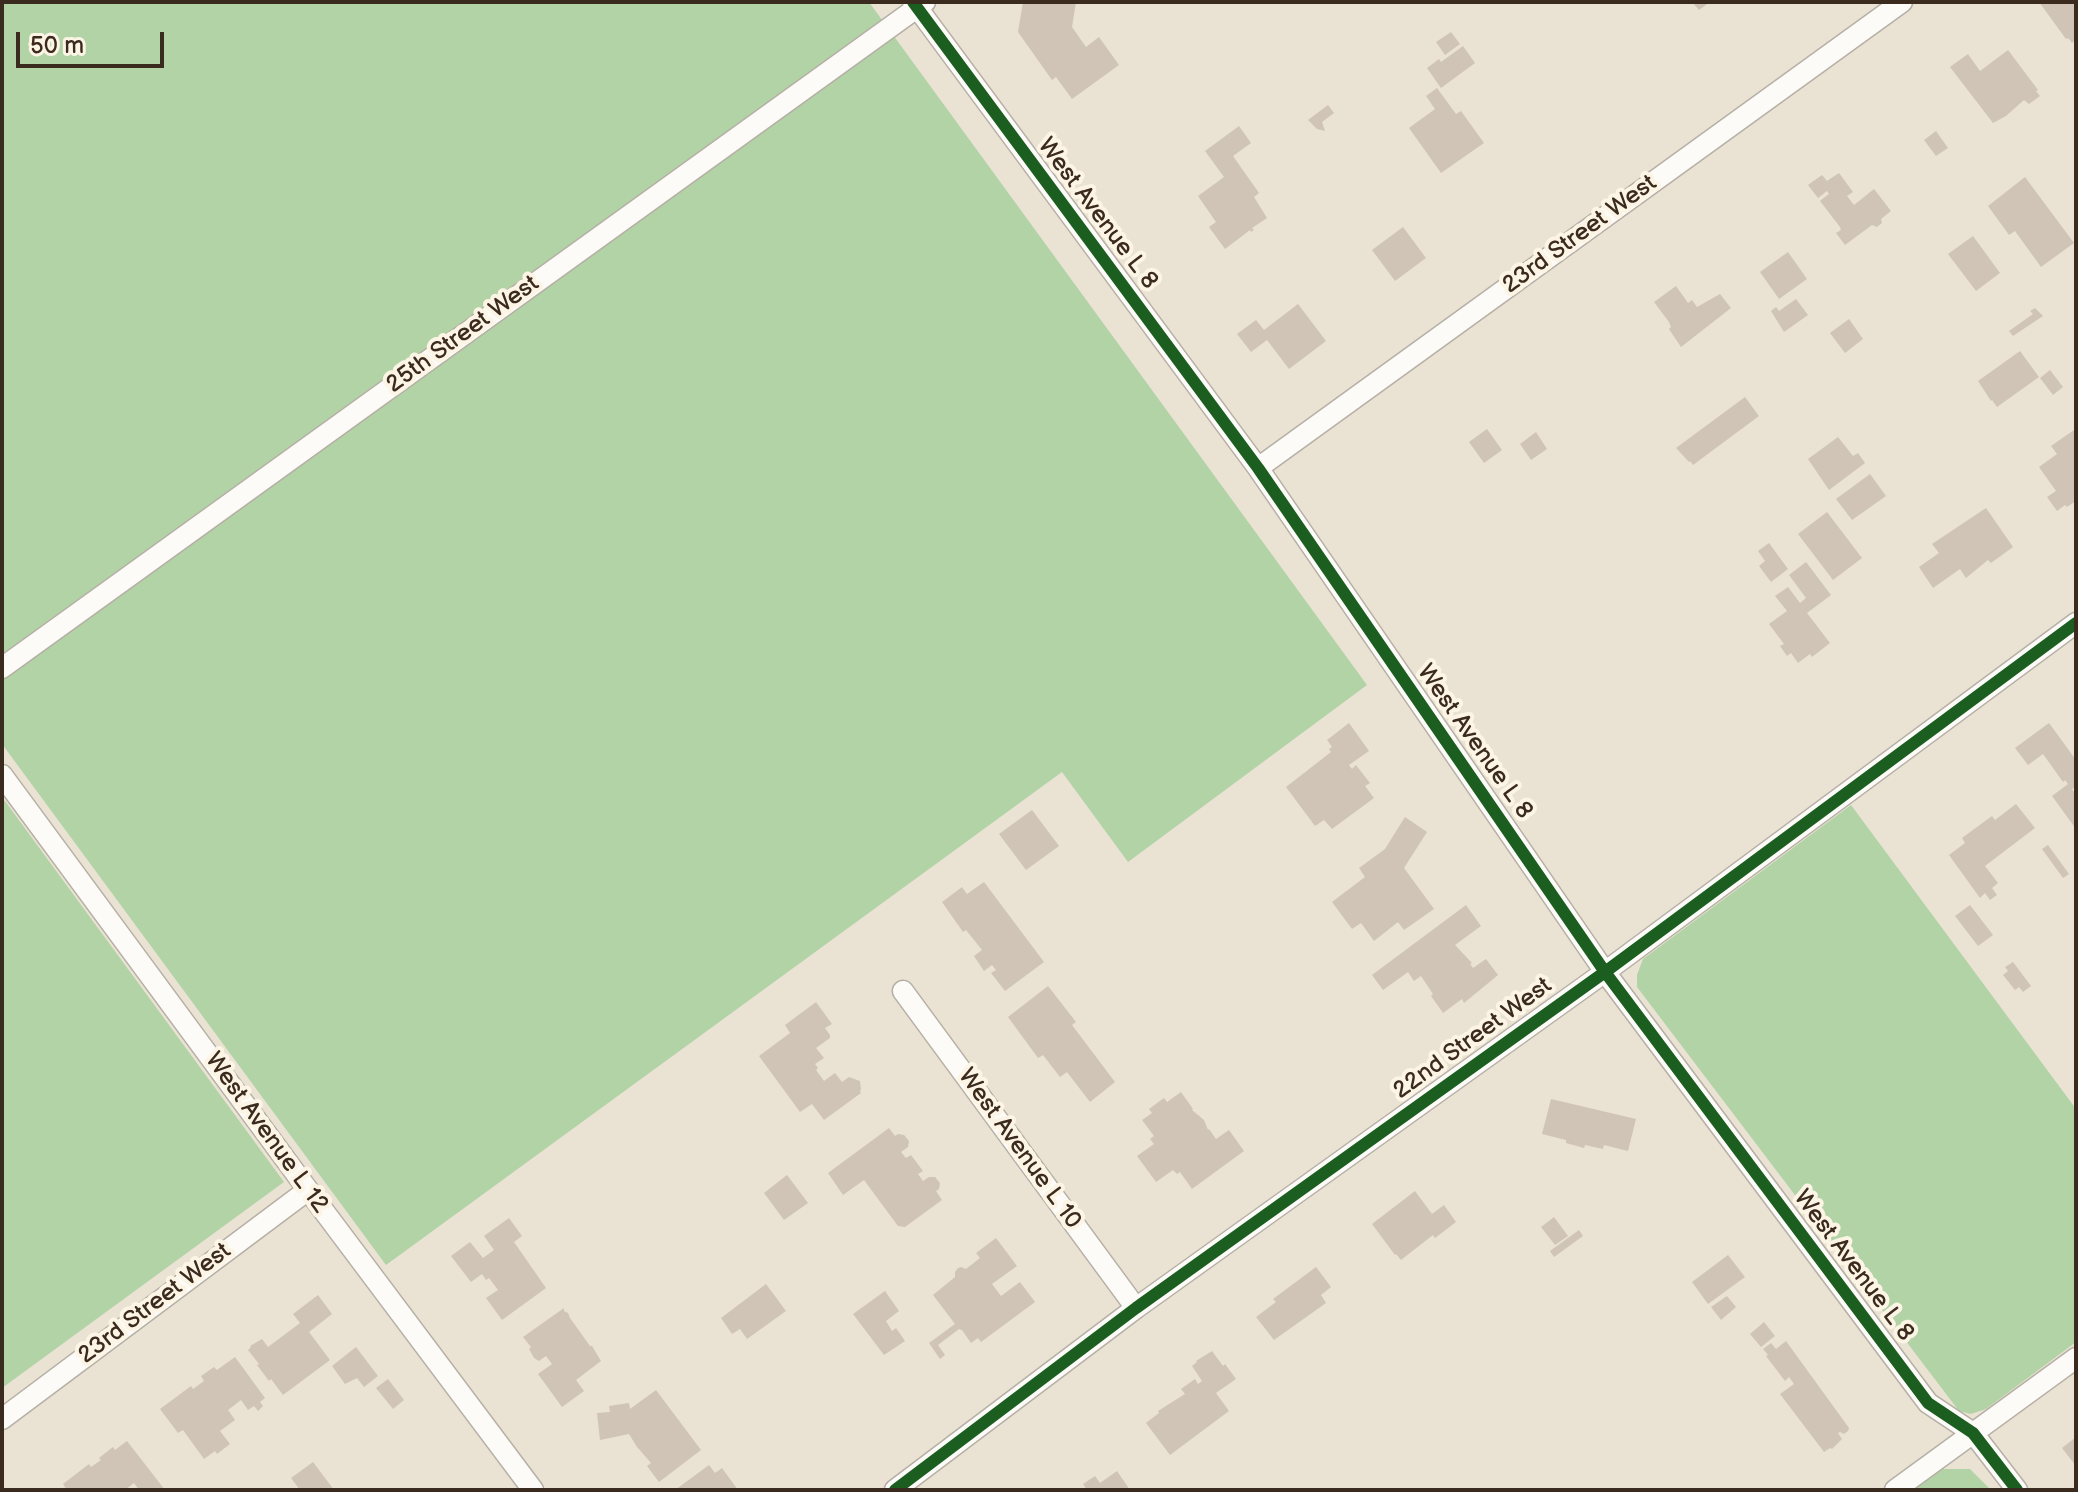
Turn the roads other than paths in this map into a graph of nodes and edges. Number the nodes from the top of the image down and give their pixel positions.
1 (1902, 2) edge
2 (918, 4) edge
3 (1258, 468) junction
4 (2076, 623) edge
5 (2, 668) edge
6 (2, 775) edge
7 (1605, 972) junction
8 (903, 991) dead end
9 (308, 1190) junction
10 (1136, 1308) junction
11 (2076, 1358) edge
12 (2, 1419) edge
13 (1973, 1433) junction
14 (533, 1490) edge
15 (895, 1490) edge
16 (1895, 1490) edge
17 (2017, 1490) edge

1 - 3 street, 23rd Street West
2 - 3 street, West Avenue L 8
2 - 5 street, 25th Street West
3 - 7 street, West Avenue L 8
4 - 7 street, 22nd Street West
6 - 9 street, West Avenue L 12
7 - 10 street, 22nd Street West
7 - 13 street, West Avenue L 8
8 - 10 street, West Avenue L 10
9 - 12 street, 23rd Street West
9 - 14 street, West Avenue L 12
10 - 15 street, 22nd Street West
11 - 13 street
13 - 16 street
13 - 17 street, West Avenue L 8

